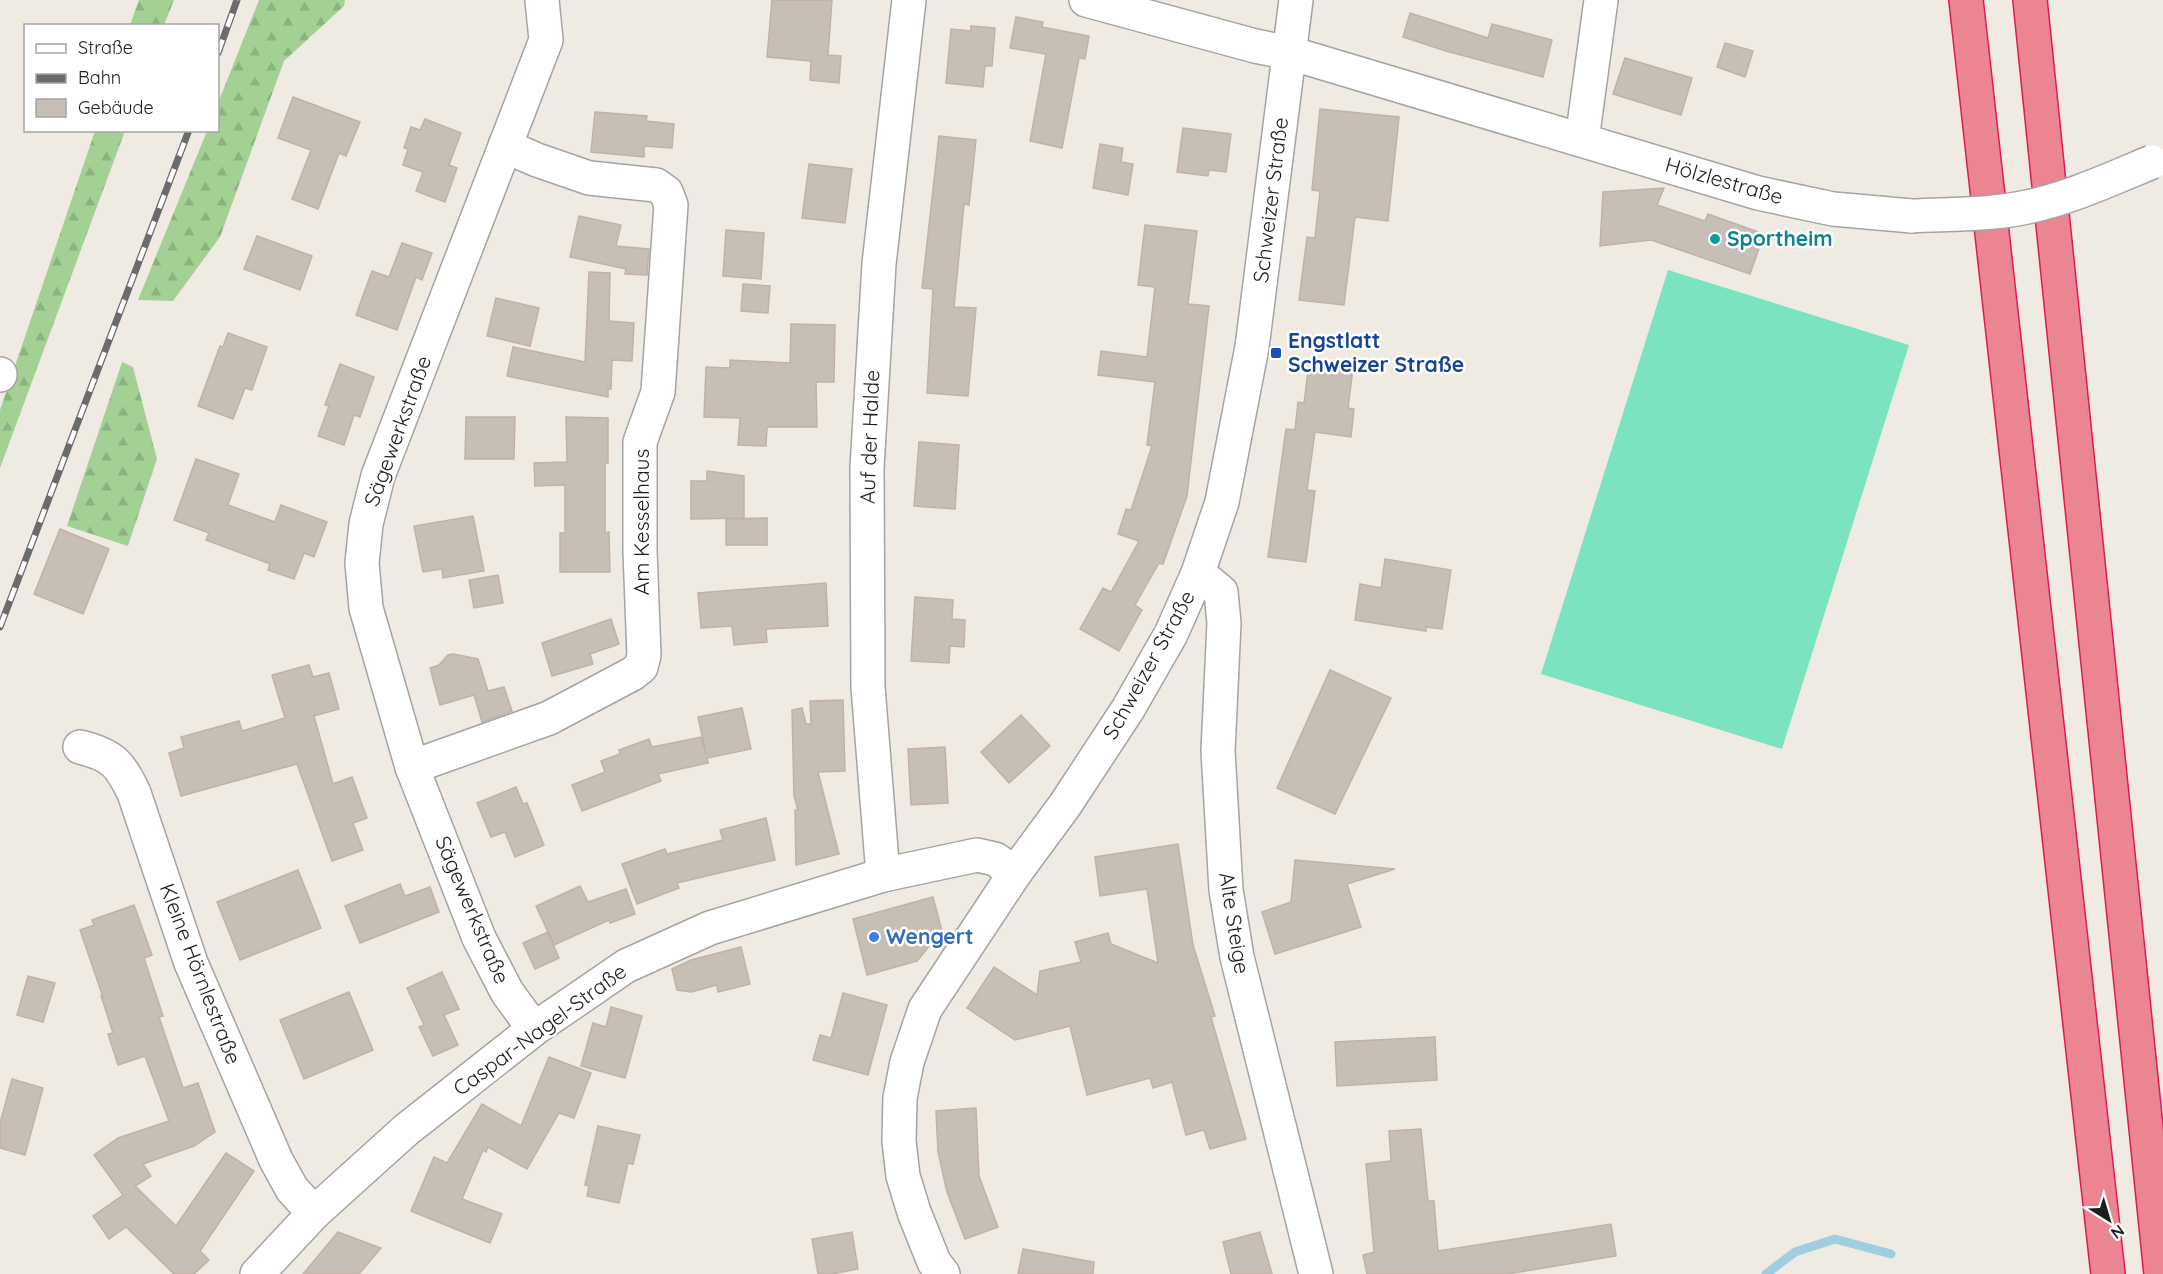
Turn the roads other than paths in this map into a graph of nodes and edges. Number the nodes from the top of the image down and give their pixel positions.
1 (542, 0) edge
2 (909, 0) edge
3 (1086, 0) edge
4 (1296, 0) edge
5 (1601, 0) edge
6 (1966, 0) edge
7 (2030, 0) edge
8 (1290, 53) junction
9 (1582, 140) junction
10 (505, 146) junction
11 (2157, 159) edge
12 (1198, 573) junction
13 (80, 747) dead end
14 (412, 767) junction
15 (1015, 873) junction
16 (883, 875) junction
17 (534, 1029) junction
18 (314, 1213) junction
19 (256, 1274) edge
20 (943, 1274) edge
21 (1316, 1274) edge
22 (2108, 1274) edge
23 (2161, 1274) edge

1 - 10 street, Sägewerkstraße
2 - 16 street, Auf der Halde
3 - 8 street, Hölzlestraße
4 - 8 street, Schweizer Straße
5 - 9 street
6 - 22 highway
7 - 23 highway
8 - 9 street, Hölzlestraße
8 - 12 street, Schweizer Straße
9 - 11 street, Hölzlestraße, bridge
10 - 14 street, Sägewerkstraße
10 - 14 street, Am Kesselhaus
12 - 15 street, Schweizer Straße
12 - 21 street, Alte Steige
13 - 18 street, Kleine Hörnlestraße
14 - 17 street, Sägewerkstraße
15 - 16 street, Caspar-Nagel-Straße
15 - 20 street, Schweizer Straße
16 - 17 street, Caspar-Nagel-Straße
17 - 18 street, Caspar-Nagel-Straße
18 - 19 street, Caspar-Nagel-Straße

